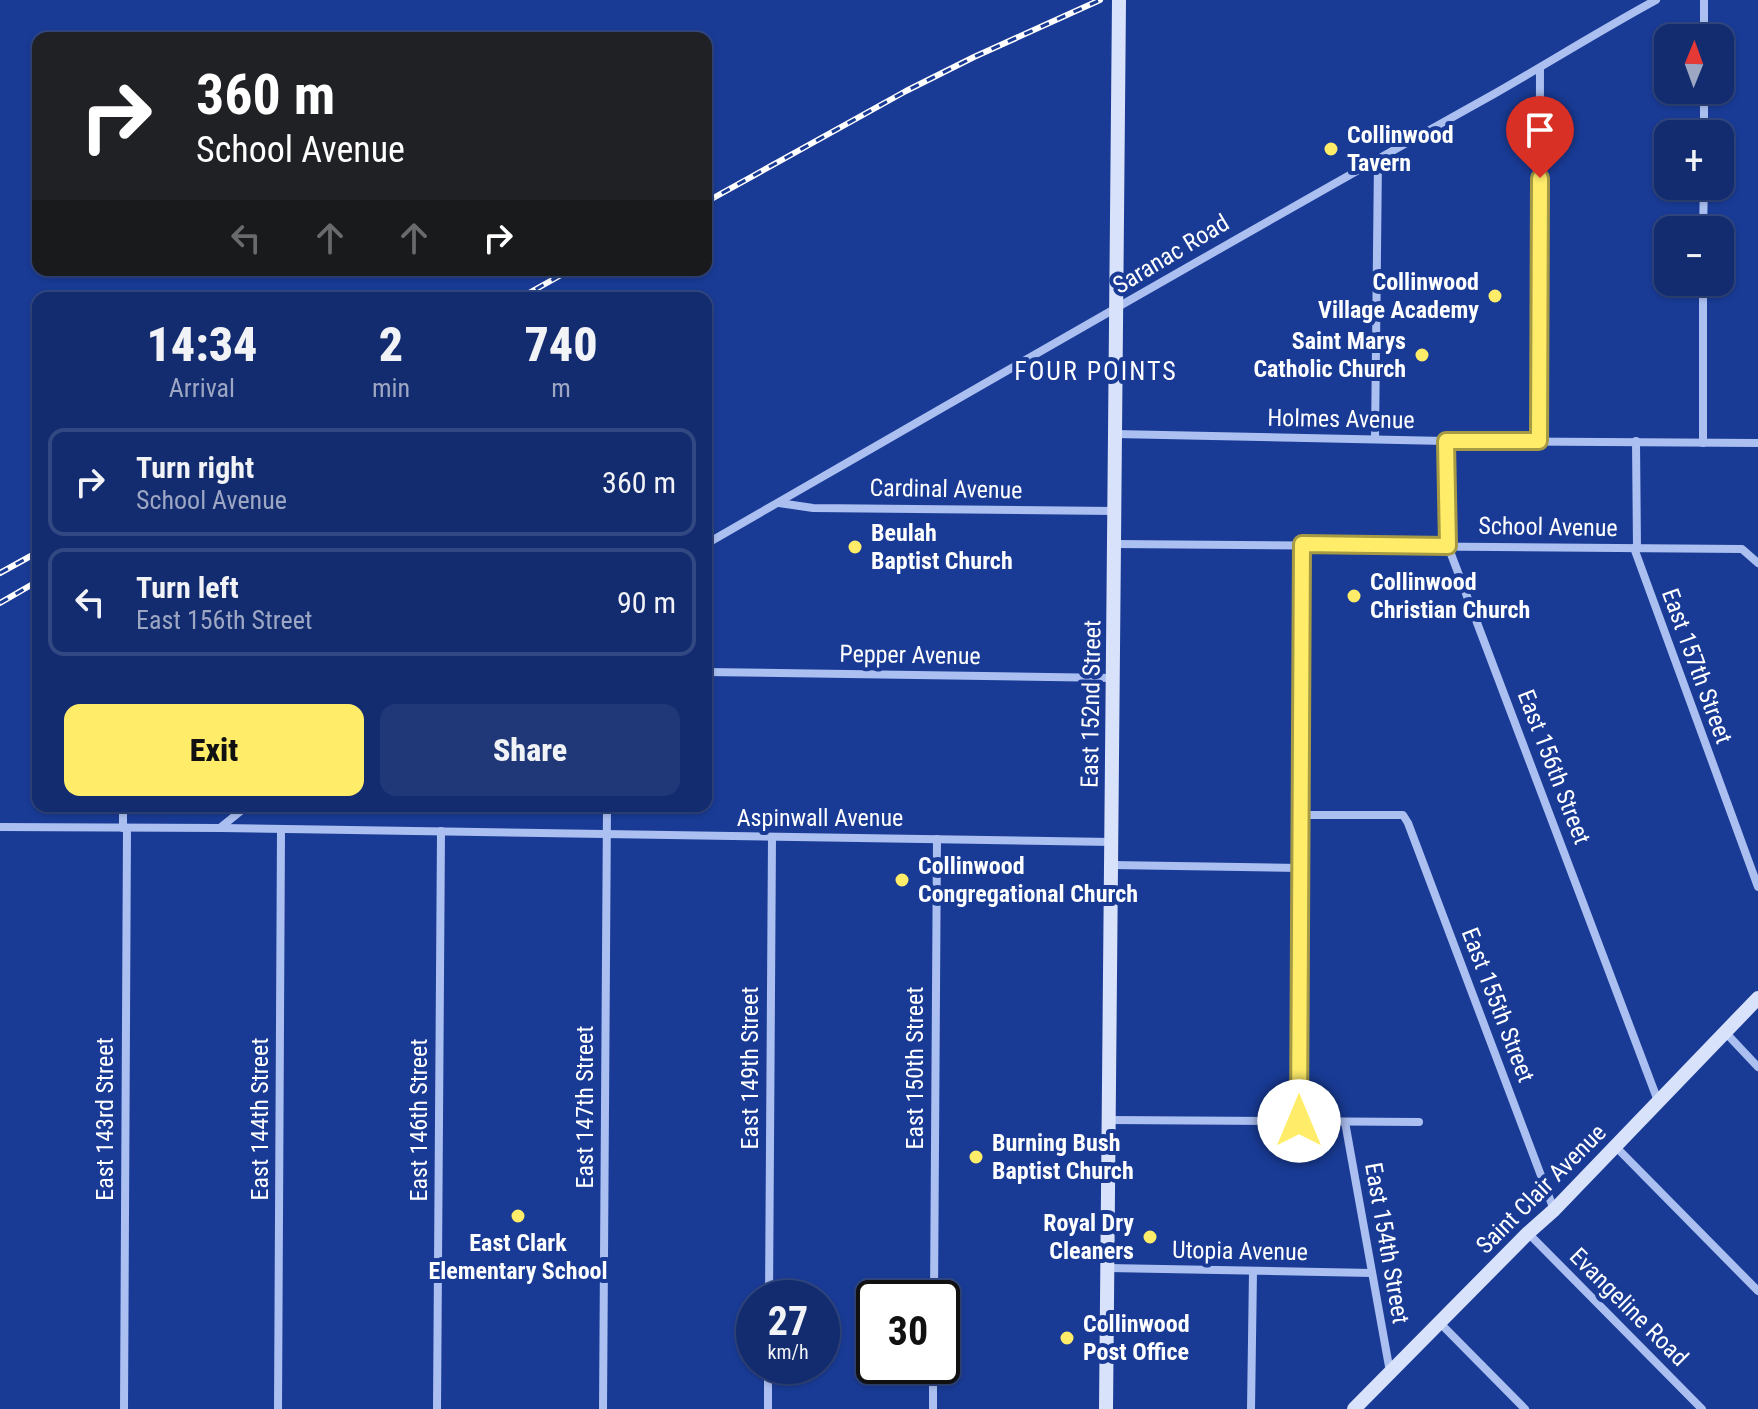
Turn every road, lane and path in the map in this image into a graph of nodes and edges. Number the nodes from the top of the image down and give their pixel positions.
1 (1119, 0) edge
2 (1656, 0) edge
3 (1704, 0) edge
4 (1704, 24) edge
5 (1540, 68) junction
6 (1378, 159) junction
7 (1703, 296) edge
8 (1116, 309) junction
9 (1115, 434) junction
10 (1375, 439) junction
11 (1446, 441) junction
12 (1539, 441) junction
13 (1636, 441) junction
14 (1703, 443) junction
15 (1758, 443) edge
16 (778, 503) junction
17 (1115, 511) junction
18 (712, 541) edge
19 (1114, 544) junction
20 (1302, 544) junction
21 (1448, 546) junction
22 (1635, 548) junction
23 (1758, 563) edge
24 (712, 672) edge
25 (1113, 678) junction
26 (124, 812) edge
27 (240, 812) edge
28 (607, 812) edge
29 (1301, 815) junction
30 (0, 827) edge
31 (125, 828) junction
32 (220, 828) junction
33 (281, 830) junction
34 (441, 831) junction
35 (607, 835) junction
36 (772, 838) junction
37 (937, 839) junction
38 (1112, 842) junction
39 (1111, 865) junction
40 (1300, 868) junction
41 (1758, 887) edge
42 (1758, 998) edge
43 (1726, 1033) junction
44 (1758, 1067) edge
45 (1658, 1101) junction
46 (1109, 1120) junction
47 (1299, 1121) junction
48 (1345, 1122) junction
49 (1419, 1122) dead end
50 (1615, 1146) junction
51 (1554, 1210) junction
52 (1528, 1233) junction
53 (1108, 1268) junction
54 (1253, 1271) junction
55 (1372, 1273) junction
56 (769, 1280) edge
57 (934, 1280) edge
58 (1758, 1291) edge
59 (1440, 1323) junction
60 (1390, 1372) junction
61 (768, 1384) edge
62 (933, 1384) edge
63 (124, 1409) edge
64 (278, 1409) edge
65 (437, 1409) edge
66 (603, 1409) edge
67 (768, 1409) edge
68 (933, 1409) edge
69 (1106, 1409) edge
70 (1251, 1409) edge
71 (1354, 1409) edge
72 (1525, 1409) edge
73 (1702, 1409) edge

1 - 8 street, East 152nd Street
2 - 5 street, Saranac Road
3 - 4 street
5 - 6 street, Saranac Road
5 - 12 street
6 - 8 street, Saranac Road
6 - 10 street
7 - 14 street
8 - 9 street, East 152nd Street
8 - 16 street, Saranac Road
9 - 10 street, Holmes Avenue
9 - 17 street, East 152nd Street
10 - 11 street, Holmes Avenue
11 - 12 street, Holmes Avenue
11 - 21 street, East 156th Street
12 - 13 street, Holmes Avenue
13 - 14 street, Holmes Avenue
13 - 22 street, East 157th Street
14 - 15 street, Holmes Avenue
16 - 17 street, Cardinal Avenue
16 - 18 street, Saranac Road
17 - 19 street, East 152nd Street
19 - 20 street, School Avenue
19 - 25 street, East 152nd Street
20 - 21 street, School Avenue
20 - 29 street
21 - 22 street, School Avenue
21 - 45 street, East 156th Street
22 - 23 street, School Avenue
22 - 41 street, East 157th Street
24 - 25 street, Pepper Avenue
25 - 38 street, East 152nd Street
26 - 31 street, East 143rd Street
27 - 32 street
28 - 35 street, East 147th Street
29 - 40 street
29 - 51 street, East 155th Street
30 - 31 street, Aspinwall Avenue
31 - 32 street, Aspinwall Avenue
31 - 63 street, East 143rd Street
32 - 33 street, Aspinwall Avenue
33 - 34 street, Aspinwall Avenue
33 - 64 street, East 144th Street
34 - 35 street, Aspinwall Avenue
34 - 65 street, East 146th Street
35 - 36 street, Aspinwall Avenue
35 - 66 street, East 147th Street
36 - 37 street, Aspinwall Avenue
36 - 56 street, East 149th Street
37 - 38 street, Aspinwall Avenue
37 - 57 street, East 150th Street
38 - 39 street, East 152nd Street
39 - 40 street
39 - 46 street, East 152nd Street
40 - 47 street
42 - 43 street, Saint Clair Avenue
43 - 44 street
43 - 45 street, Saint Clair Avenue
45 - 50 street, Saint Clair Avenue
46 - 47 street
46 - 53 street, East 152nd Street
47 - 48 street
48 - 49 street
48 - 55 street, East 154th Street
50 - 51 street, Saint Clair Avenue
50 - 58 street
51 - 52 street, Saint Clair Avenue
52 - 59 street, Saint Clair Avenue
52 - 73 street, Evangeline Road
53 - 54 street, Utopia Avenue
53 - 69 street, East 152nd Street
54 - 55 street, Utopia Avenue
54 - 70 street
55 - 60 street, East 154th Street
59 - 60 street, Saint Clair Avenue
59 - 72 street
60 - 71 street, Saint Clair Avenue
61 - 67 street
62 - 68 street

